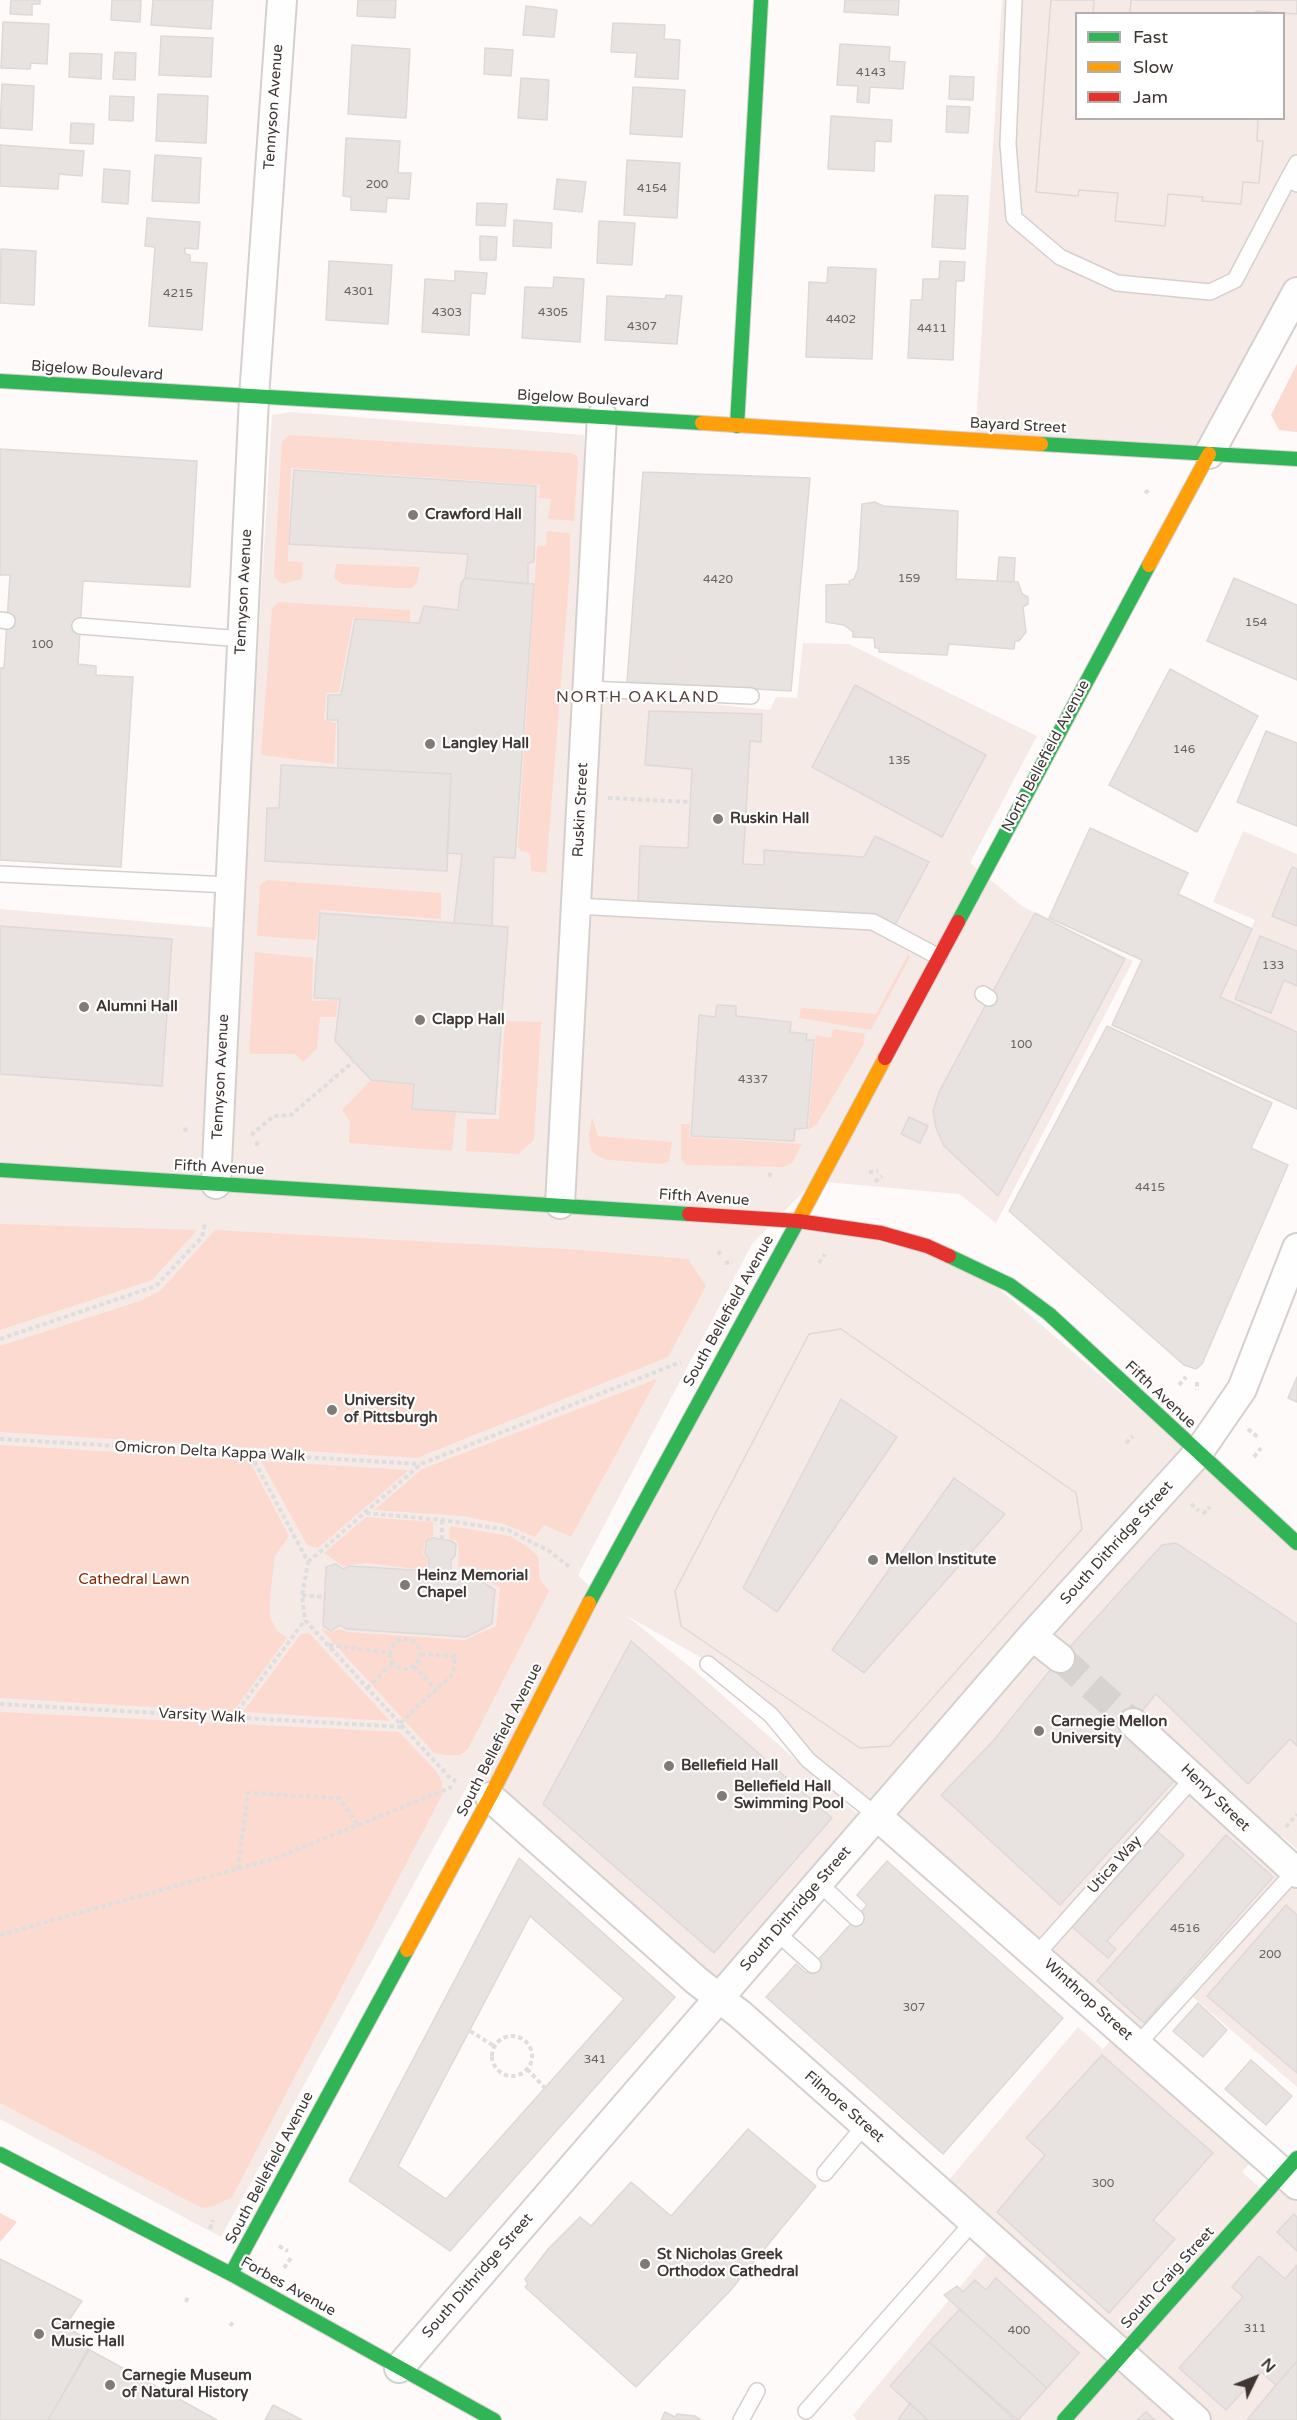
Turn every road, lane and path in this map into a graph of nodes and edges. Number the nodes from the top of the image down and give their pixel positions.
1 (282, 0) edge
2 (761, 0) edge
3 (1014, 0) edge
4 (1297, 163) edge
5 (1293, 182) edge
6 (1296, 298) edge
7 (0, 381) edge
8 (254, 397) junction
9 (602, 416) junction
10 (737, 426) junction
11 (1209, 454) junction
12 (1297, 459) edge
13 (1150, 489) dead end
14 (1145, 493) dead end
15 (80, 626) dead end
16 (242, 639) junction
17 (587, 689) junction
18 (751, 696) dead end
19 (607, 798) dead end
20 (691, 802) dead end
21 (0, 874) edge
22 (230, 885) junction
23 (576, 906) junction
24 (939, 957) junction
25 (354, 1061) dead end
26 (250, 1135) dead end
27 (257, 1139) dead end
28 (257, 1146) dead end
29 (0, 1170) edge
30 (869, 1172) dead end
31 (878, 1172) dead end
32 (882, 1176) dead end
33 (875, 1182) dead end
34 (216, 1184) junction
35 (560, 1204) junction
36 (798, 1221) junction
37 (205, 1224) dead end
38 (1297, 1248) edge
39 (721, 1249) dead end
40 (826, 1253) dead end
41 (718, 1255) dead end
42 (733, 1262) dead end
43 (725, 1263) dead end
44 (819, 1263) dead end
45 (0, 1340) edge
46 (681, 1362) dead end
47 (1186, 1377) dead end
48 (1197, 1382) dead end
49 (1179, 1385) dead end
50 (1197, 1390) dead end
51 (1248, 1429) dead end
52 (1133, 1436) dead end
53 (1259, 1438) dead end
54 (0, 1439) edge
55 (1126, 1443) dead end
56 (1261, 1448) dead end
57 (250, 1454) junction
58 (1198, 1454) junction
59 (1254, 1457) dead end
60 (421, 1464) junction
61 (1191, 1504) dead end
62 (1210, 1507) dead end
63 (365, 1513) junction
64 (442, 1520) junction
65 (442, 1540) dead end
66 (1297, 1543) edge
67 (308, 1562) junction
68 (571, 1568) dead end
69 (302, 1595) junction
70 (323, 1597) dead end
71 (305, 1620) junction
72 (1032, 1636) junction
73 (328, 1645) junction
74 (390, 1653) junction
75 (420, 1654) junction
76 (1060, 1658) tunnel mouth
77 (393, 1663) junction
78 (708, 1664) dead end
79 (414, 1666) junction
80 (367, 1688) junction
81 (436, 1690) junction
82 (0, 1704) edge
83 (233, 1718) junction
84 (1133, 1723) tunnel mouth
85 (402, 1725) junction
86 (1194, 1777) junction
87 (456, 1781) dead end
88 (452, 1787) dead end
89 (489, 1797) junction
90 (877, 1816) junction
91 (358, 1825) junction
92 (238, 1869) junction
93 (1296, 1872) edge
94 (819, 1883) junction
95 (856, 1918) dead end
96 (776, 1932) junction
97 (0, 1935) edge
98 (1037, 1954) junction
99 (813, 1965) dead end
100 (718, 1998) junction
101 (470, 2031) dead end
102 (1138, 2044) junction
103 (494, 2046) junction
104 (527, 2069) junction
105 (545, 2088) dead end
106 (865, 2125) junction
107 (0, 2154) edge
108 (1293, 2172) edge
109 (825, 2173) dead end
110 (213, 2220) dead end
111 (974, 2222) junction
112 (210, 2229) dead end
113 (291, 2258) dead end
114 (284, 2268) dead end
115 (231, 2274) junction
116 (188, 2296) dead end
117 (186, 2302) dead end
118 (235, 2320) dead end
119 (230, 2326) dead end
120 (1123, 2354) junction
121 (399, 2368) junction
122 (756, 2391) dead end
123 (806, 2411) dead end
124 (494, 2420) edge
125 (741, 2420) edge
126 (1064, 2420) edge
127 (1196, 2420) edge

1 - 8 street, Tennyson Avenue
2 - 10 main road
3 - 5 lane
4 - 5 lane
6 - 11 street, North Bellefield Avenue
7 - 8 main road, Bigelow Boulevard
8 - 9 main road, Bigelow Boulevard
8 - 16 street, Tennyson Avenue
9 - 10 main road, Bigelow Boulevard
9 - 17 street, Ruskin Street
10 - 11 main road, Bayard Street
11 - 12 main road, Bayard Street
11 - 24 main road, North Bellefield Avenue
13 - 14 path
15 - 16 lane
16 - 22 street, Tennyson Avenue
17 - 18 lane
17 - 23 street, Ruskin Street
19 - 20 path
21 - 22 lane
22 - 34 street, Tennyson Avenue
23 - 24 lane
23 - 35 street, Ruskin Street
24 - 36 main road, North Bellefield Avenue
25 - 26 path
27 - 28 path
29 - 34 main road, Fifth Avenue
30 - 31 path
32 - 33 path
34 - 35 main road, Fifth Avenue
35 - 36 main road, Fifth Avenue
36 - 58 main road, Fifth Avenue
36 - 89 main road, South Bellefield Avenue
37 - 45 path
38 - 58 street, South Dithridge Street
39 - 41 path
40 - 44 path
42 - 43 path
46 - 60 path
47 - 49 path
48 - 50 path
51 - 53 path
52 - 55 path
54 - 57 path, Omicron Delta Kappa Walk
56 - 59 path
57 - 60 path, Omicron Delta Kappa Walk
57 - 67 path
58 - 66 main road, Fifth Avenue
58 - 72 street, South Dithridge Street
60 - 63 path
61 - 62 path
63 - 64 path
63 - 67 path
64 - 65 path
64 - 68 path
67 - 69 path
69 - 70 path
69 - 71 path
71 - 73 path
71 - 83 path
72 - 76 street
72 - 90 street, South Dithridge Street
73 - 74 path
73 - 80 path
74 - 75 path
74 - 77 path
75 - 79 path
75 - 81 path
77 - 79 path
77 - 80 path
78 - 90 lane
79 - 81 path
80 - 85 path
81 - 85 path
82 - 83 path, Varsity Walk
83 - 85 path, Varsity Walk
84 - 86 street, Henry Street
85 - 87 path
86 - 93 street, Henry Street
86 - 98 lane, Utica Way
88 - 91 path
89 - 100 street, Filmore Street
89 - 115 main road, South Bellefield Avenue
90 - 94 street, South Dithridge Street
90 - 98 street, Winthrop Street
91 - 92 path
91 - 92 path
92 - 97 path
93 - 102 lane
94 - 95 lane
94 - 96 street, South Dithridge Street
96 - 99 lane
96 - 100 street, South Dithridge Street
98 - 102 street, Winthrop Street
100 - 106 street, Filmore Street
100 - 121 street, South Dithridge Street
101 - 103 path
102 - 108 street, Winthrop Street
103 - 104 path
103 - 104 path
104 - 105 path
106 - 109 lane
106 - 111 street, Filmore Street
107 - 115 main road, Forbes Avenue
108 - 120 main road, South Craig Street
110 - 112 path
111 - 120 street, Filmore Street
111 - 123 lane
113 - 114 path
115 - 121 main road, Forbes Avenue
116 - 117 path
118 - 119 path
120 - 126 main road, South Craig Street
120 - 127 street, Filmore Street
121 - 124 main road, Forbes Avenue
122 - 125 lane

